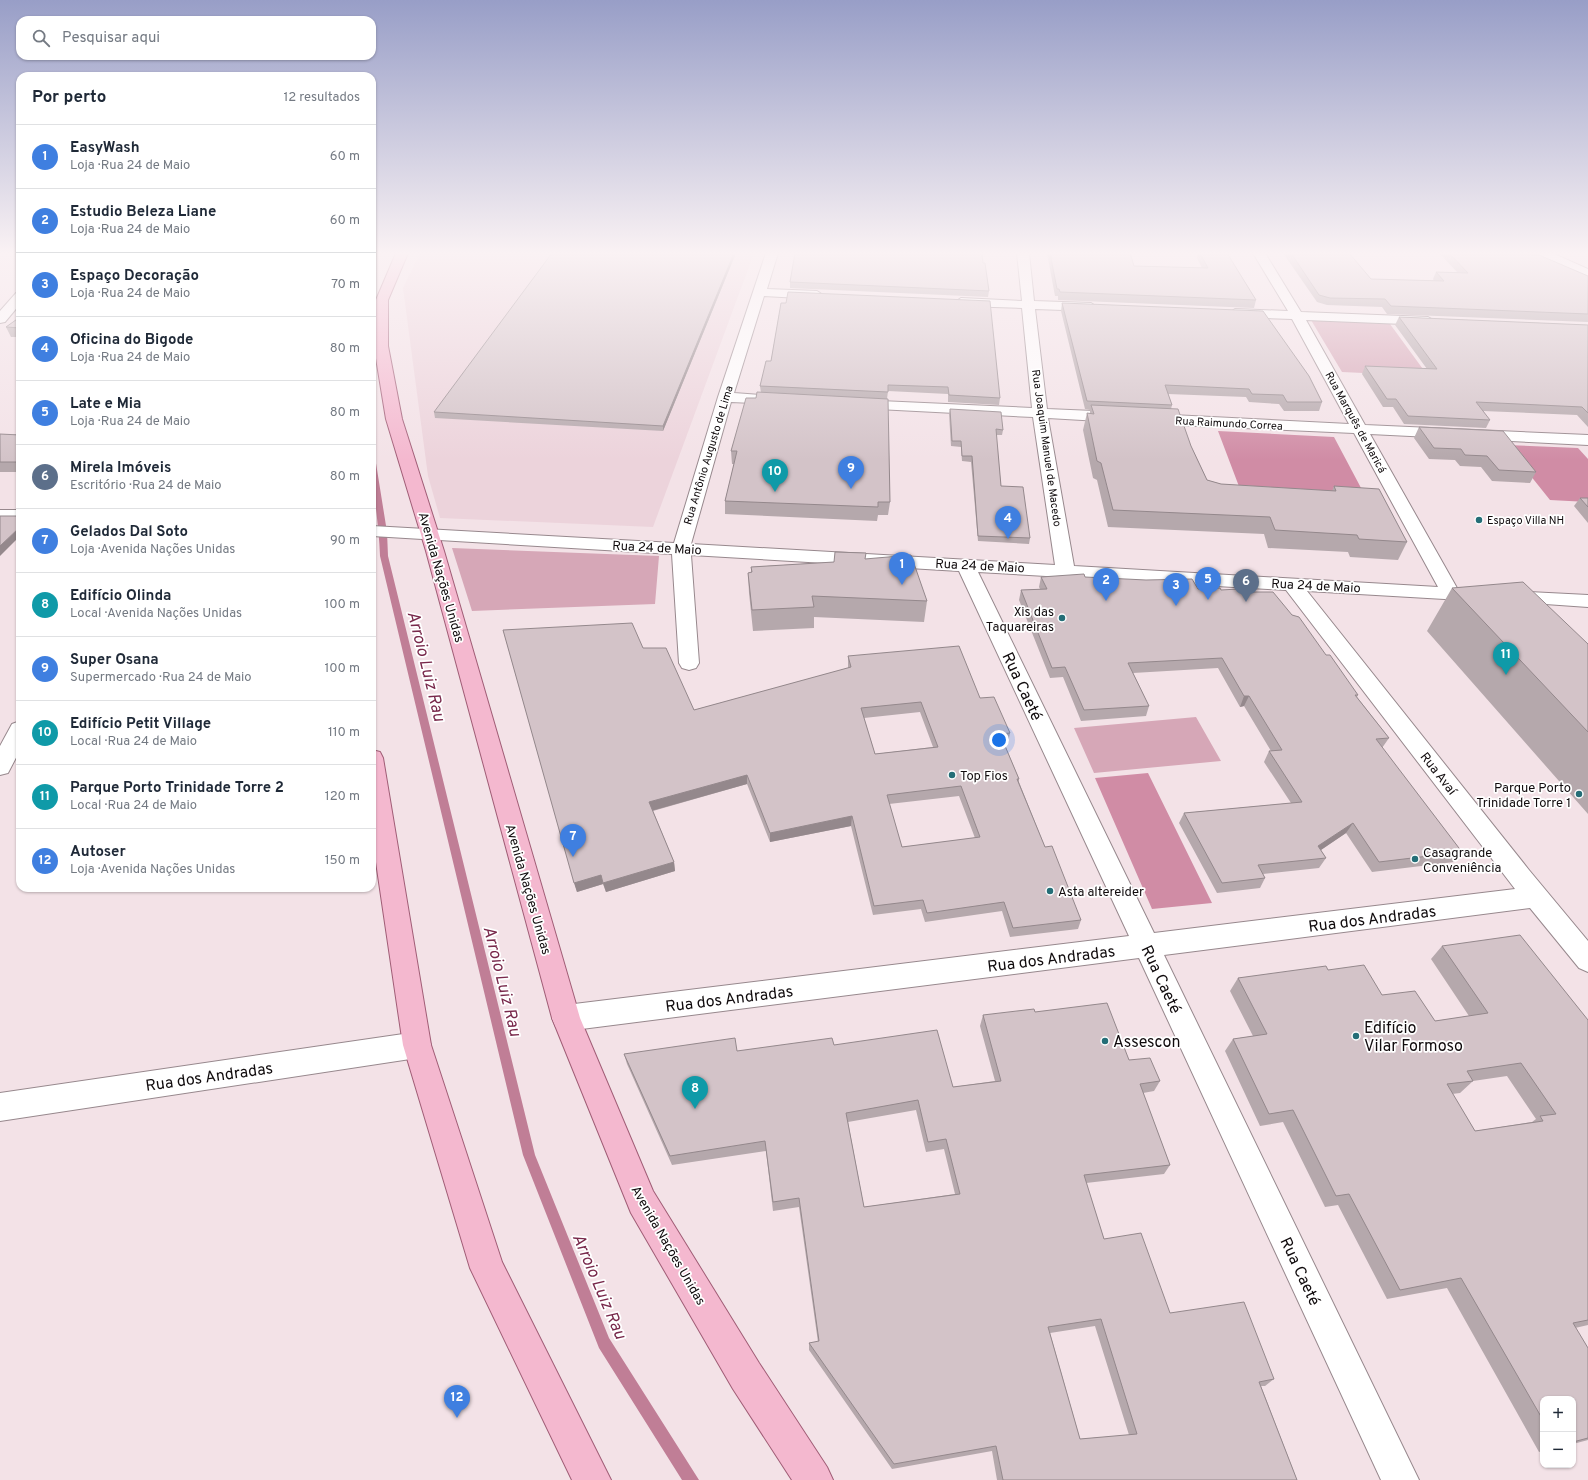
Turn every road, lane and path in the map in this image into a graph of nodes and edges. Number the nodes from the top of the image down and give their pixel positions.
1 (382, 322) edge
2 (750, 322) edge
3 (1030, 322) edge
4 (1300, 322) edge
5 (725, 397) junction
6 (788, 401) edge
7 (843, 403) edge
8 (1040, 413) junction
9 (1360, 429) junction
10 (1588, 440) edge
11 (0, 515) edge
12 (16, 515) edge
13 (376, 531) edge
14 (430, 534) junction
15 (681, 548) junction
16 (965, 564) junction
17 (1065, 570) junction
18 (1292, 583) junction
19 (1450, 592) junction
20 (1588, 601) edge
21 (689, 663) dead end
22 (16, 737) edge
23 (0, 767) edge
24 (376, 784) edge
25 (1536, 897) junction
26 (1147, 946) junction
27 (1588, 960) edge
28 (566, 1018) junction
29 (417, 1045) junction
30 (0, 1107) edge
31 (592, 1480) edge
32 (814, 1480) edge
33 (1400, 1480) edge

1 - 14 main road, Avenida Nações Unidas
2 - 5 street, Rua Antônio Augusto de Lima
3 - 8 street, Rua Joaquim Manuel de Macedo
4 - 9 street, Rua Marquês de Maricá
5 - 6 street
5 - 15 street, Rua Antônio Augusto de Lima
7 - 8 street, Rua Raimundo Correa
8 - 9 street, Rua Raimundo Correa
8 - 17 street, Rua Joaquim Manuel de Macedo
9 - 10 street, Rua Raimundo Correa
9 - 19 street, Rua Marquês de Maricá
11 - 12 street
13 - 14 street, Rua 24 de Maio
14 - 15 street, Rua 24 de Maio
14 - 28 main road, Avenida Nações Unidas
15 - 16 street, Rua 24 de Maio
15 - 21 street, Rua Antônio Augusto de Lima
16 - 17 street, Rua 24 de Maio
16 - 26 street, Rua Caeté
17 - 18 street, Rua 24 de Maio
18 - 19 street, Rua 24 de Maio
18 - 25 street, Rua Avaí
19 - 20 street, Rua 24 de Maio
22 - 23 street
24 - 29 main road
25 - 26 street, Rua dos Andradas
25 - 27 street, Rua Avaí
26 - 28 street, Rua dos Andradas
26 - 33 street, Rua Caeté
28 - 32 main road, Avenida Nações Unidas
29 - 30 street, Rua dos Andradas
29 - 31 main road

